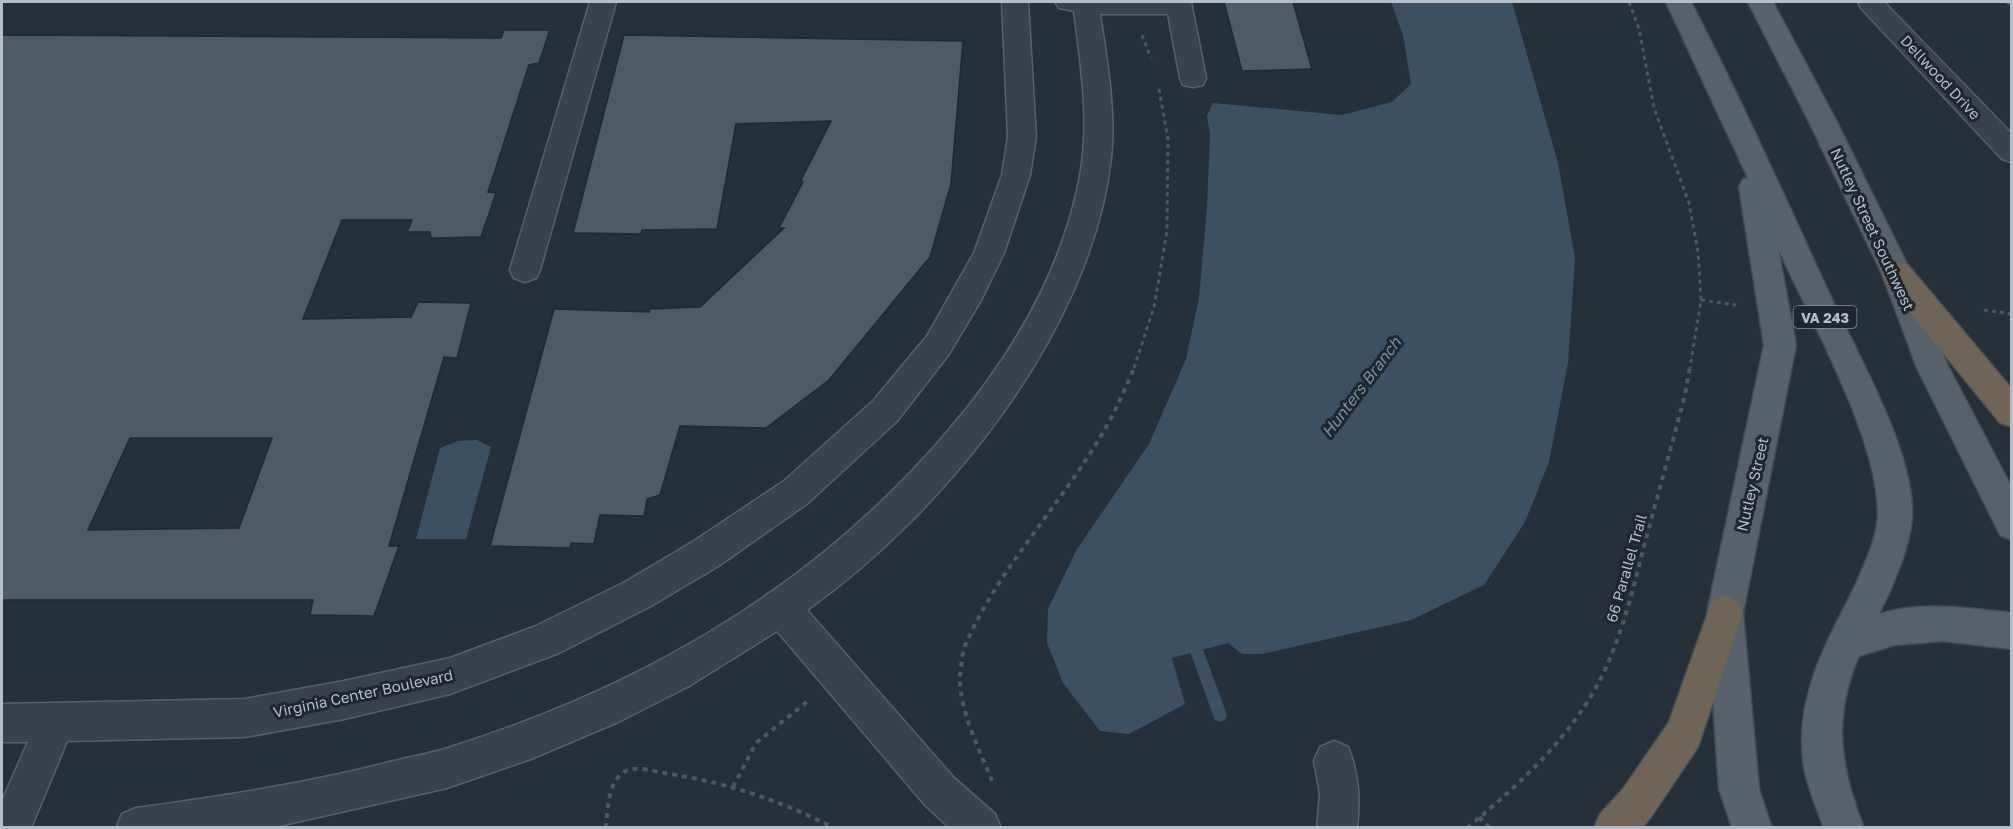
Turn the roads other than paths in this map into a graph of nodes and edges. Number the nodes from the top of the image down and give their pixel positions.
1 (603, 2) edge
2 (1015, 2) edge
3 (1678, 2) edge
4 (1760, 2) edge
5 (1870, 2) edge
6 (1080, 3) edge
7 (1180, 4) edge
8 (1193, 78) dead end
9 (1745, 141) junction
10 (2012, 152) edge
11 (525, 270) dead end
12 (1897, 274) junction
13 (2012, 413) edge
14 (2012, 524) edge
15 (781, 608) junction
16 (1725, 613) junction
17 (2012, 631) edge
18 (1845, 643) junction
19 (56, 722) junction
20 (2, 723) edge
21 (1334, 761) dead end
22 (10, 828) edge
23 (136, 828) edge
24 (981, 828) edge
25 (1337, 828) edge
26 (1614, 828) edge
27 (1752, 828) edge
28 (1844, 828) edge

1 - 11 street
2 - 19 street, Virginia Center Boulevard
3 - 9 main road, Nutley Street / VA 243
4 - 12 main road, Nutley Street Southwest
5 - 10 street, Dellwood Drive
6 - 7 street
6 - 15 street
7 - 8 street
9 - 16 main road, Nutley Street
9 - 18 main road, Nutley Street / VA 243
12 - 13 highway
12 - 14 main road, Nutley Street Southwest
15 - 23 street
15 - 24 street
16 - 26 highway
16 - 27 main road, Nutley Street
17 - 18 main road
18 - 28 main road, Nutley Street / VA 243
19 - 20 street, Virginia Center Boulevard
19 - 22 street
21 - 25 street

